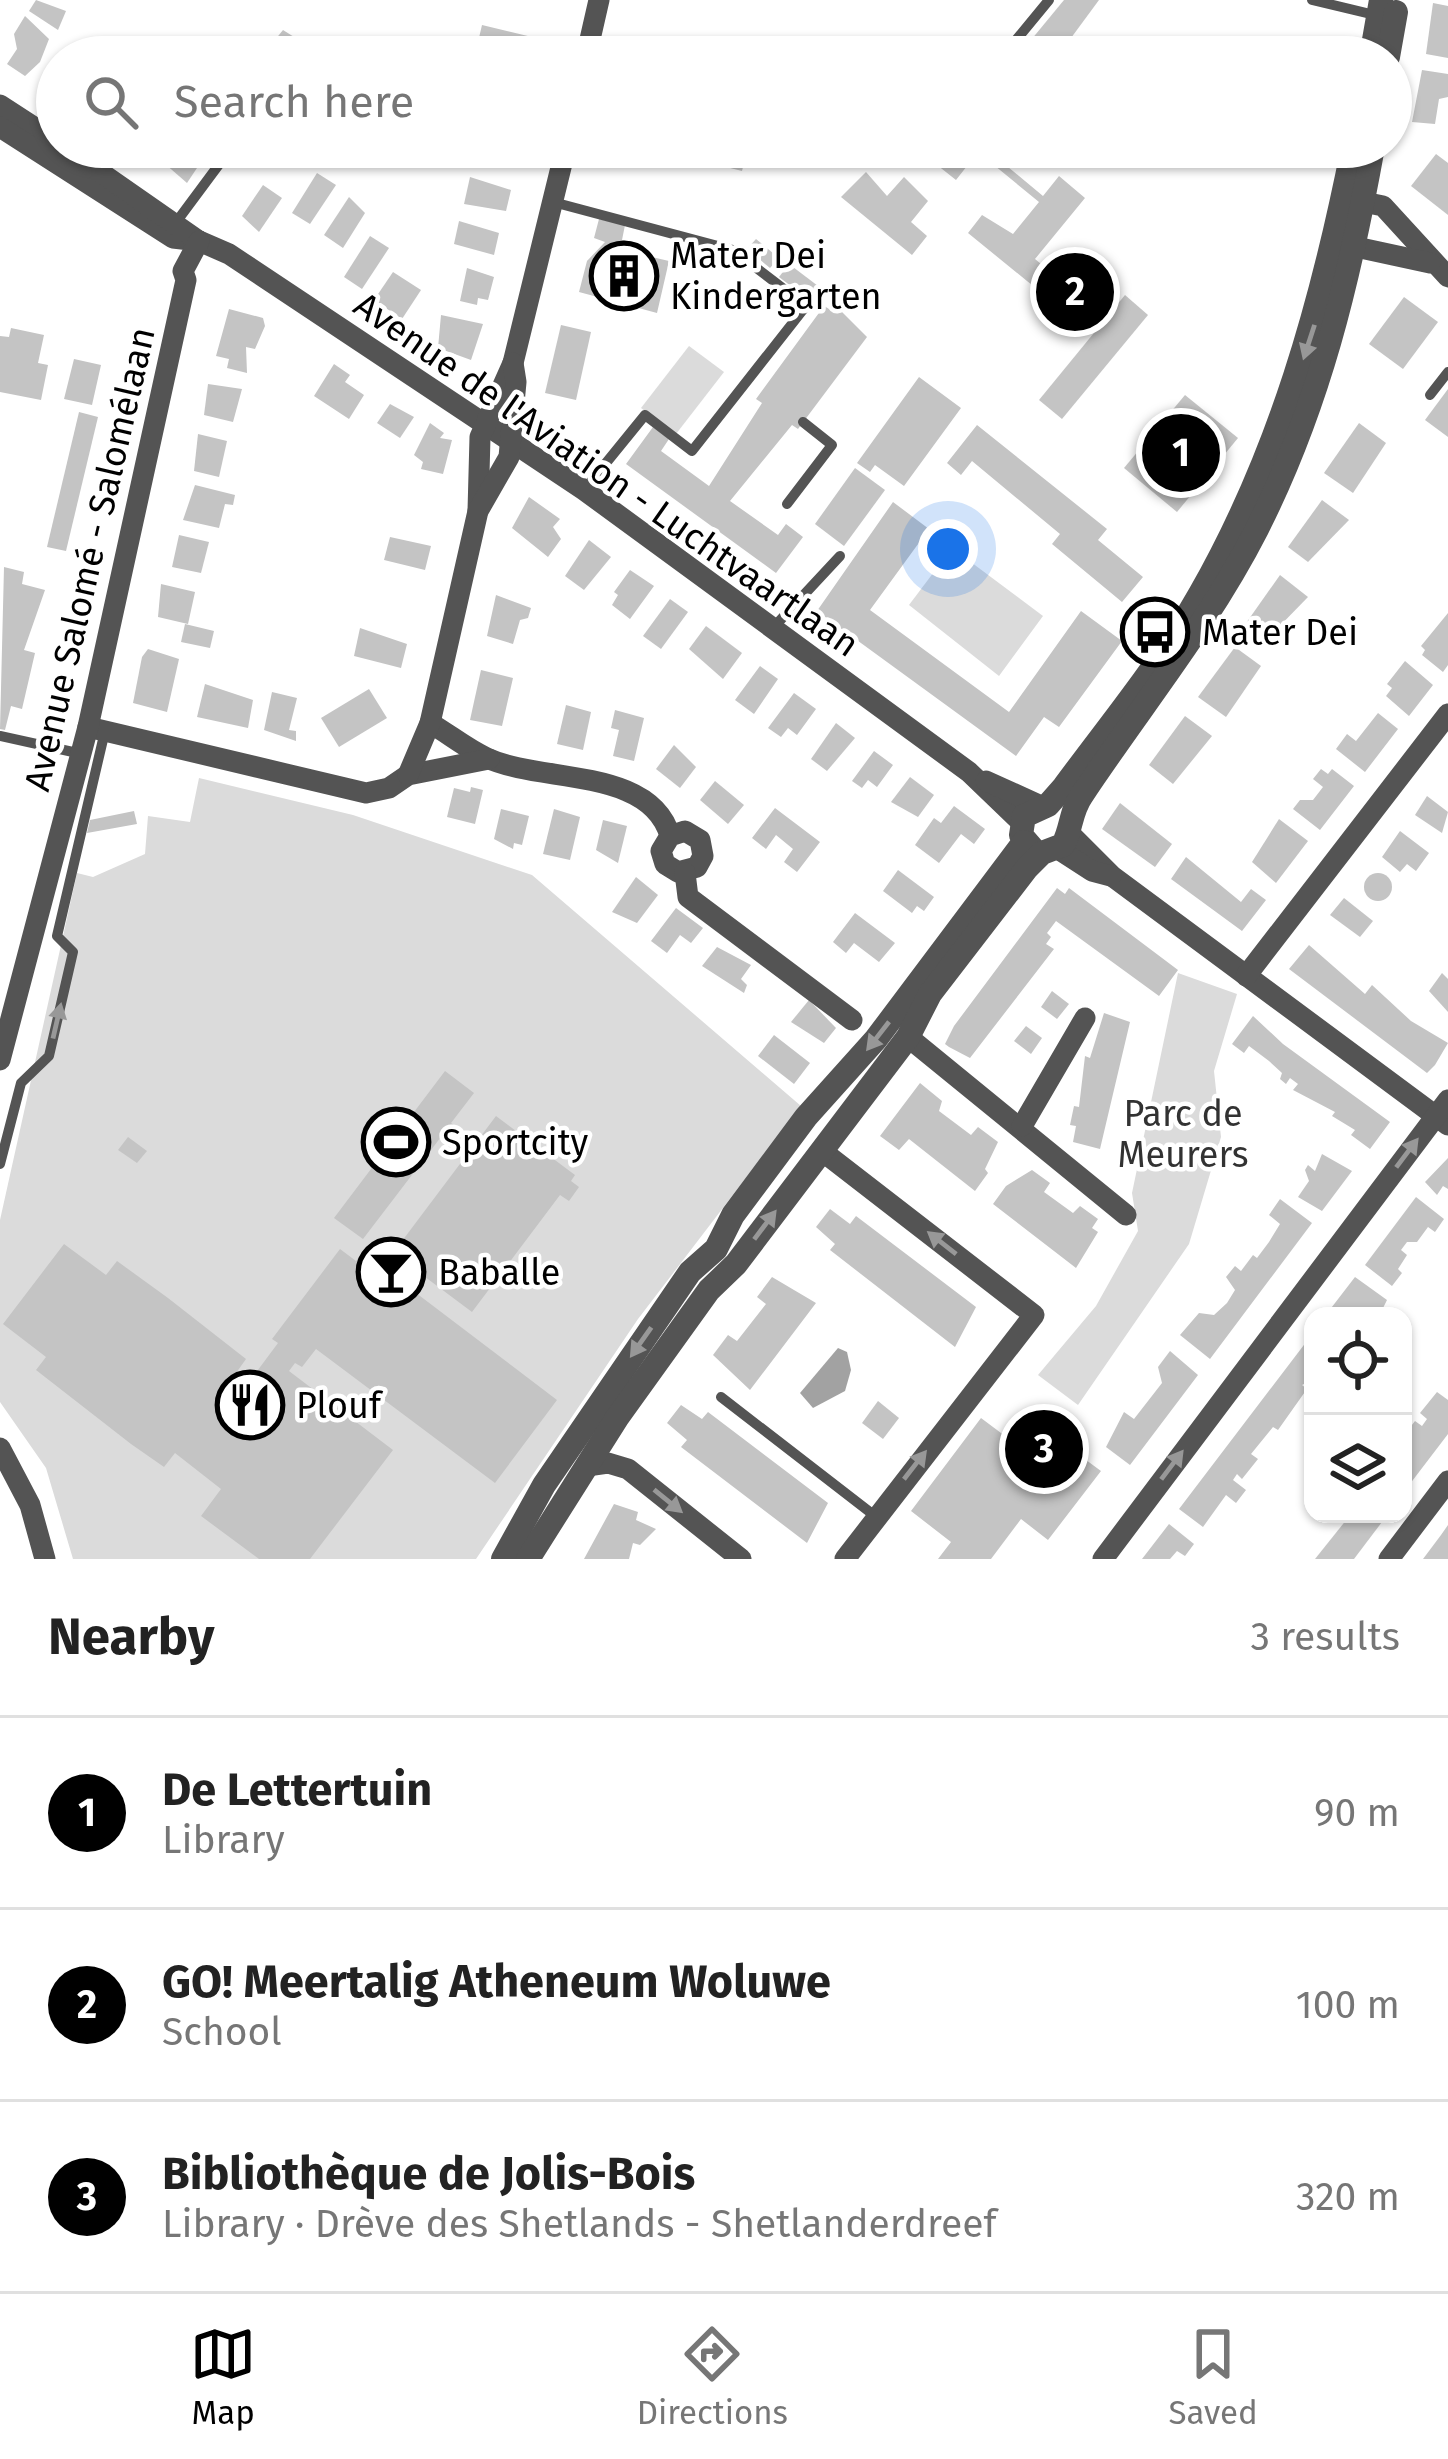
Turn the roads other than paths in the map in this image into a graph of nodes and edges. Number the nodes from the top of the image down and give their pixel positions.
1 (599, 0) edge
2 (1049, 0) edge
3 (1312, 0) edge
4 (1386, 5) edge
5 (591, 36) edge
6 (1019, 36) edge
7 (1376, 36) edge
8 (1387, 36) edge
9 (0, 105) edge
10 (0, 127) edge
11 (36, 129) edge
12 (36, 150) edge
13 (64, 168) edge
14 (95, 168) edge
15 (216, 168) edge
16 (561, 168) edge
17 (1353, 168) edge
18 (1364, 168) edge
19 (1353, 200) junction
20 (553, 202) junction
21 (177, 221) junction
22 (1336, 228) junction
23 (200, 241) junction
24 (1356, 247) junction
25 (1439, 270) edge
26 (512, 363) junction
27 (1448, 372) edge
28 (750, 380) junction
29 (763, 390) dead end
30 (1430, 395) dead end
31 (484, 421) junction
32 (803, 422) dead end
33 (511, 441) junction
34 (584, 490) junction
35 (787, 504) dead end
36 (478, 511) junction
37 (840, 556) dead end
38 (772, 629) junction
39 (1448, 714) edge
40 (430, 723) junction
41 (97, 729) junction
42 (0, 736) edge
43 (82, 754) junction
44 (489, 759) junction
45 (408, 775) junction
46 (1046, 829) junction
47 (1246, 976) junction
48 (7, 1006) edge
49 (1084, 1018) dead end
50 (851, 1020) dead end
51 (908, 1037) junction
52 (0, 1060) edge
53 (1444, 1113) edge
54 (1022, 1126) junction
55 (822, 1150) junction
56 (0, 1164) edge
57 (1126, 1214) dead end
58 (721, 1396) dead end
59 (0, 1448) edge
60 (587, 1466) junction
61 (1448, 1481) edge
62 (875, 1516) junction
63 (45, 1559) edge
64 (503, 1559) edge
65 (528, 1559) edge
66 (741, 1559) edge
67 (845, 1559) edge
68 (1103, 1559) edge
69 (1389, 1559) edge

1 - 5 street
2 - 6 lane
3 - 4 lane
4 - 7 street
4 - 8 street
9 - 11 street, Avenue de l'Aviation - Luchtvaartlaan
10 - 12 street, Avenue de l'Aviation - Luchtvaartlaan
13 - 23 street, Avenue de l'Aviation - Luchtvaartlaan
14 - 21 street, Avenue de l'Aviation - Luchtvaartlaan
15 - 21 lane
16 - 20 street
17 - 19 street
18 - 19 street
19 - 22 street
19 - 24 street
19 - 25 street
20 - 26 street
20 - 28 lane
21 - 23 street, Avenue de l'Aviation - Luchtvaartlaan
22 - 24 street
22 -> 46 street
23 - 31 street, Avenue de l'Aviation - Luchtvaartlaan
23 - 41 street, Avenue Salomé - Salomélaan
24 - 25 street
24 - 46 street
26 - 31 street
26 - 33 street
27 - 30 lane
28 - 29 lane
28 - 34 lane
31 - 33 street, Avenue de l'Aviation - Luchtvaartlaan
31 - 36 street
32 - 35 lane
33 - 34 street, Avenue de l'Aviation - Luchtvaartlaan
33 - 36 street
34 - 38 street, Avenue de l'Aviation - Luchtvaartlaan
36 - 40 street
37 - 38 lane
38 - 46 street, Avenue de l'Aviation - Luchtvaartlaan
39 - 47 street
40 - 44 street
40 - 45 street
41 - 43 street, Avenue Salomé - Salomélaan
41 - 45 street
56 -> 41 lane
42 - 43 lane
43 - 48 street, Avenue Salomé - Salomélaan
44 - 45 street
44 - 50 street
46 - 47 street, Avenue de l'Aviation - Luchtvaartlaan
46 - 51 street
46 -> 64 street
47 - 53 street, Avenue de l'Aviation - Luchtvaartlaan
48 - 52 street, Avenue Salomé - Salomélaan
49 - 54 street
51 - 54 street
51 - 55 street
68 -> 53 street
54 - 57 street
60 -> 55 street
62 -> 55 street
58 - 62 lane
59 - 63 street
60 - 65 street
60 -> 66 street
61 - 69 street
62 - 67 street

